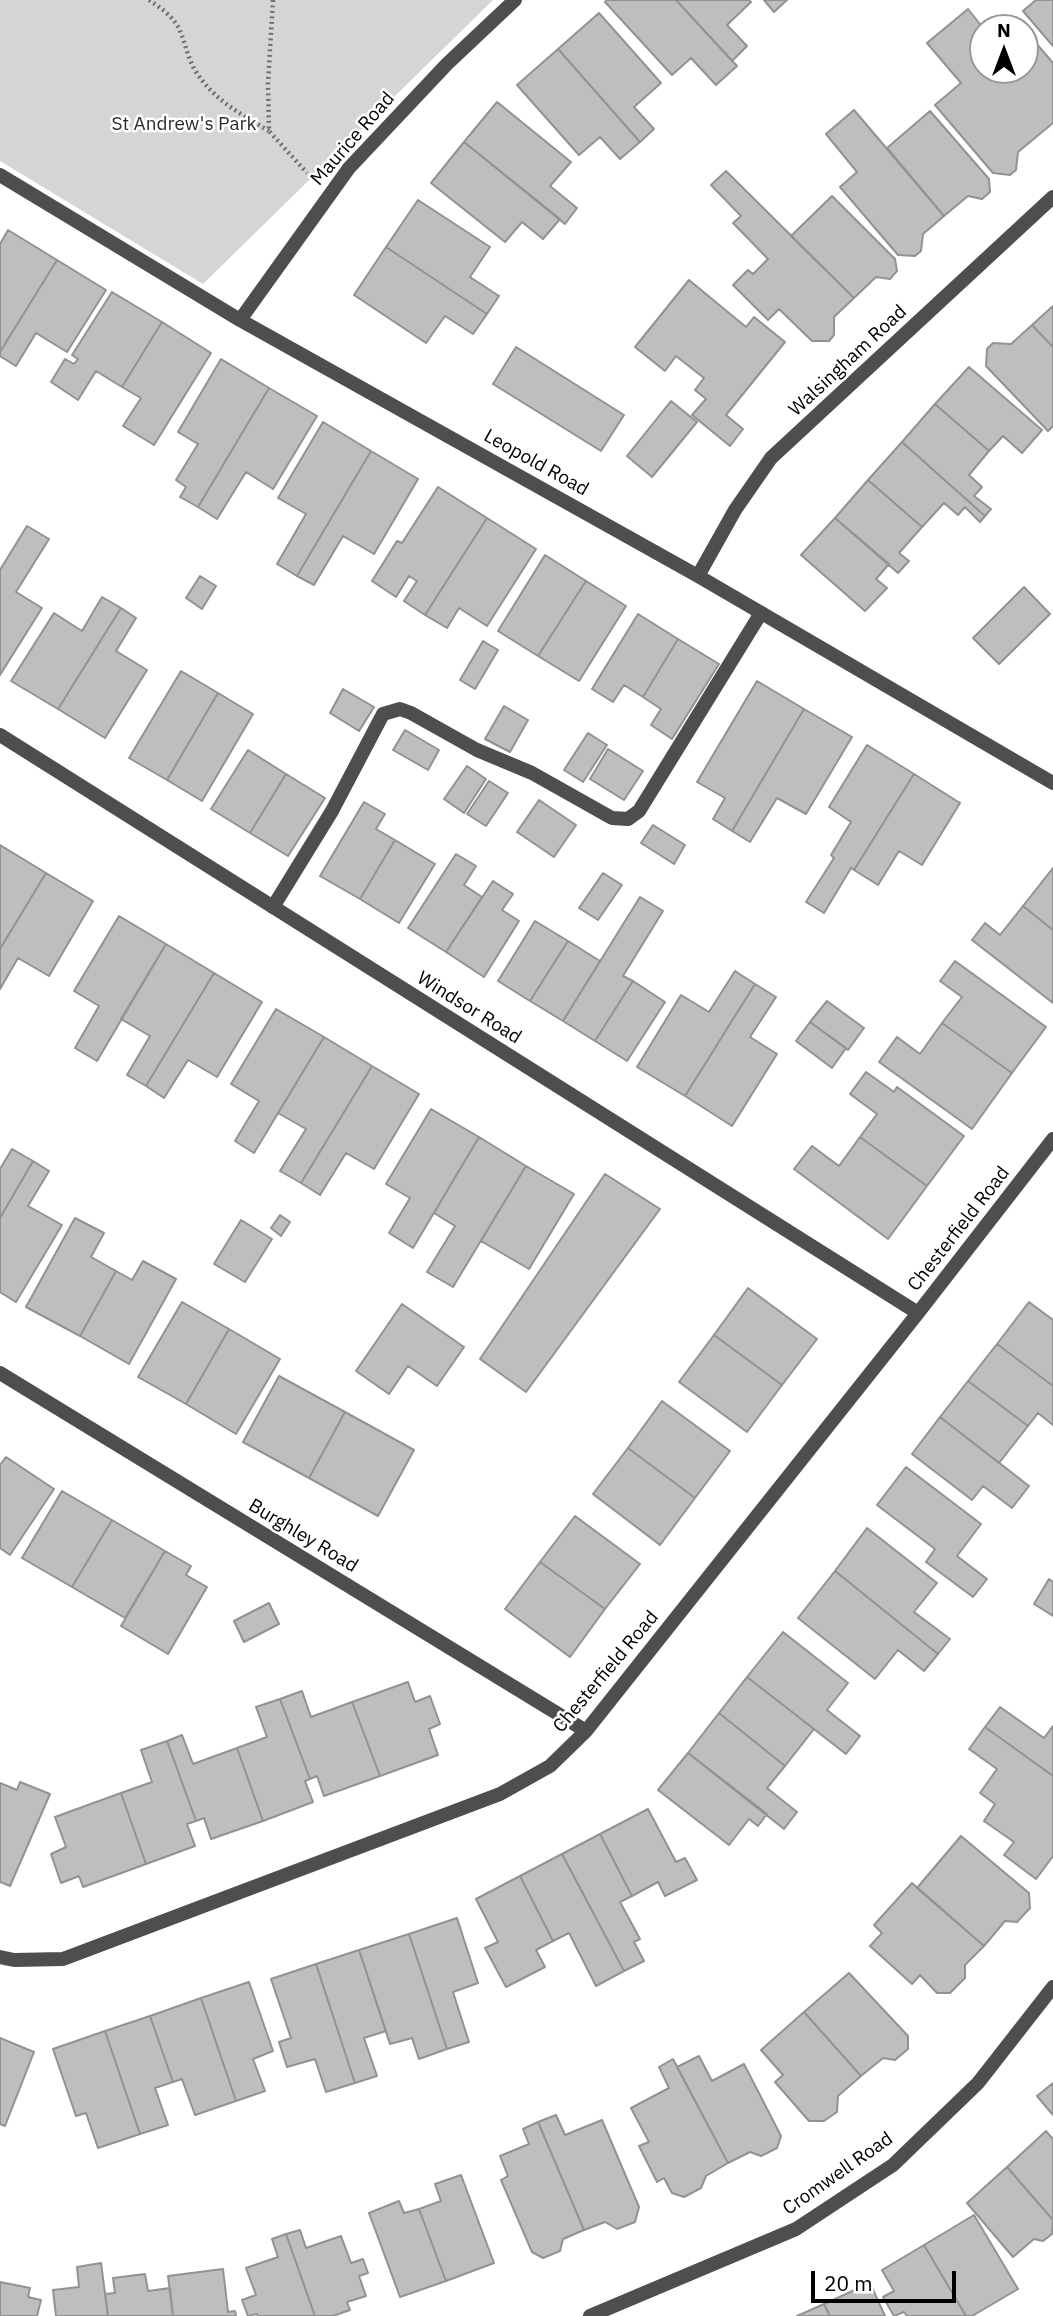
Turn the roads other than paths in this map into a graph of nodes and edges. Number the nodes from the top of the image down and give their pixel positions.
1 (514, 0) edge
2 (0, 176) edge
3 (1053, 197) edge
4 (240, 320) junction
5 (698, 576) junction
6 (761, 613) junction
7 (0, 735) edge
8 (1053, 783) edge
9 (273, 907) junction
10 (1053, 1139) edge
11 (918, 1313) junction
12 (0, 1373) edge
13 (586, 1731) junction
14 (0, 1957) edge
15 (1053, 1987) edge
16 (590, 2316) edge

1 - 4 street, Maurice Road
2 - 4 street, Leopold Road
3 - 5 street, Walsingham Road
4 - 5 street, Leopold Road
5 - 6 street, Leopold Road
6 - 8 street, Leopold Road
6 - 9 street
7 - 9 street, Windsor Road
9 - 11 street, Windsor Road
10 - 11 street, Chesterfield Road
11 - 13 street, Chesterfield Road
12 - 13 street, Burghley Road
13 - 14 street, Chesterfield Road
15 - 16 street, Cromwell Road

